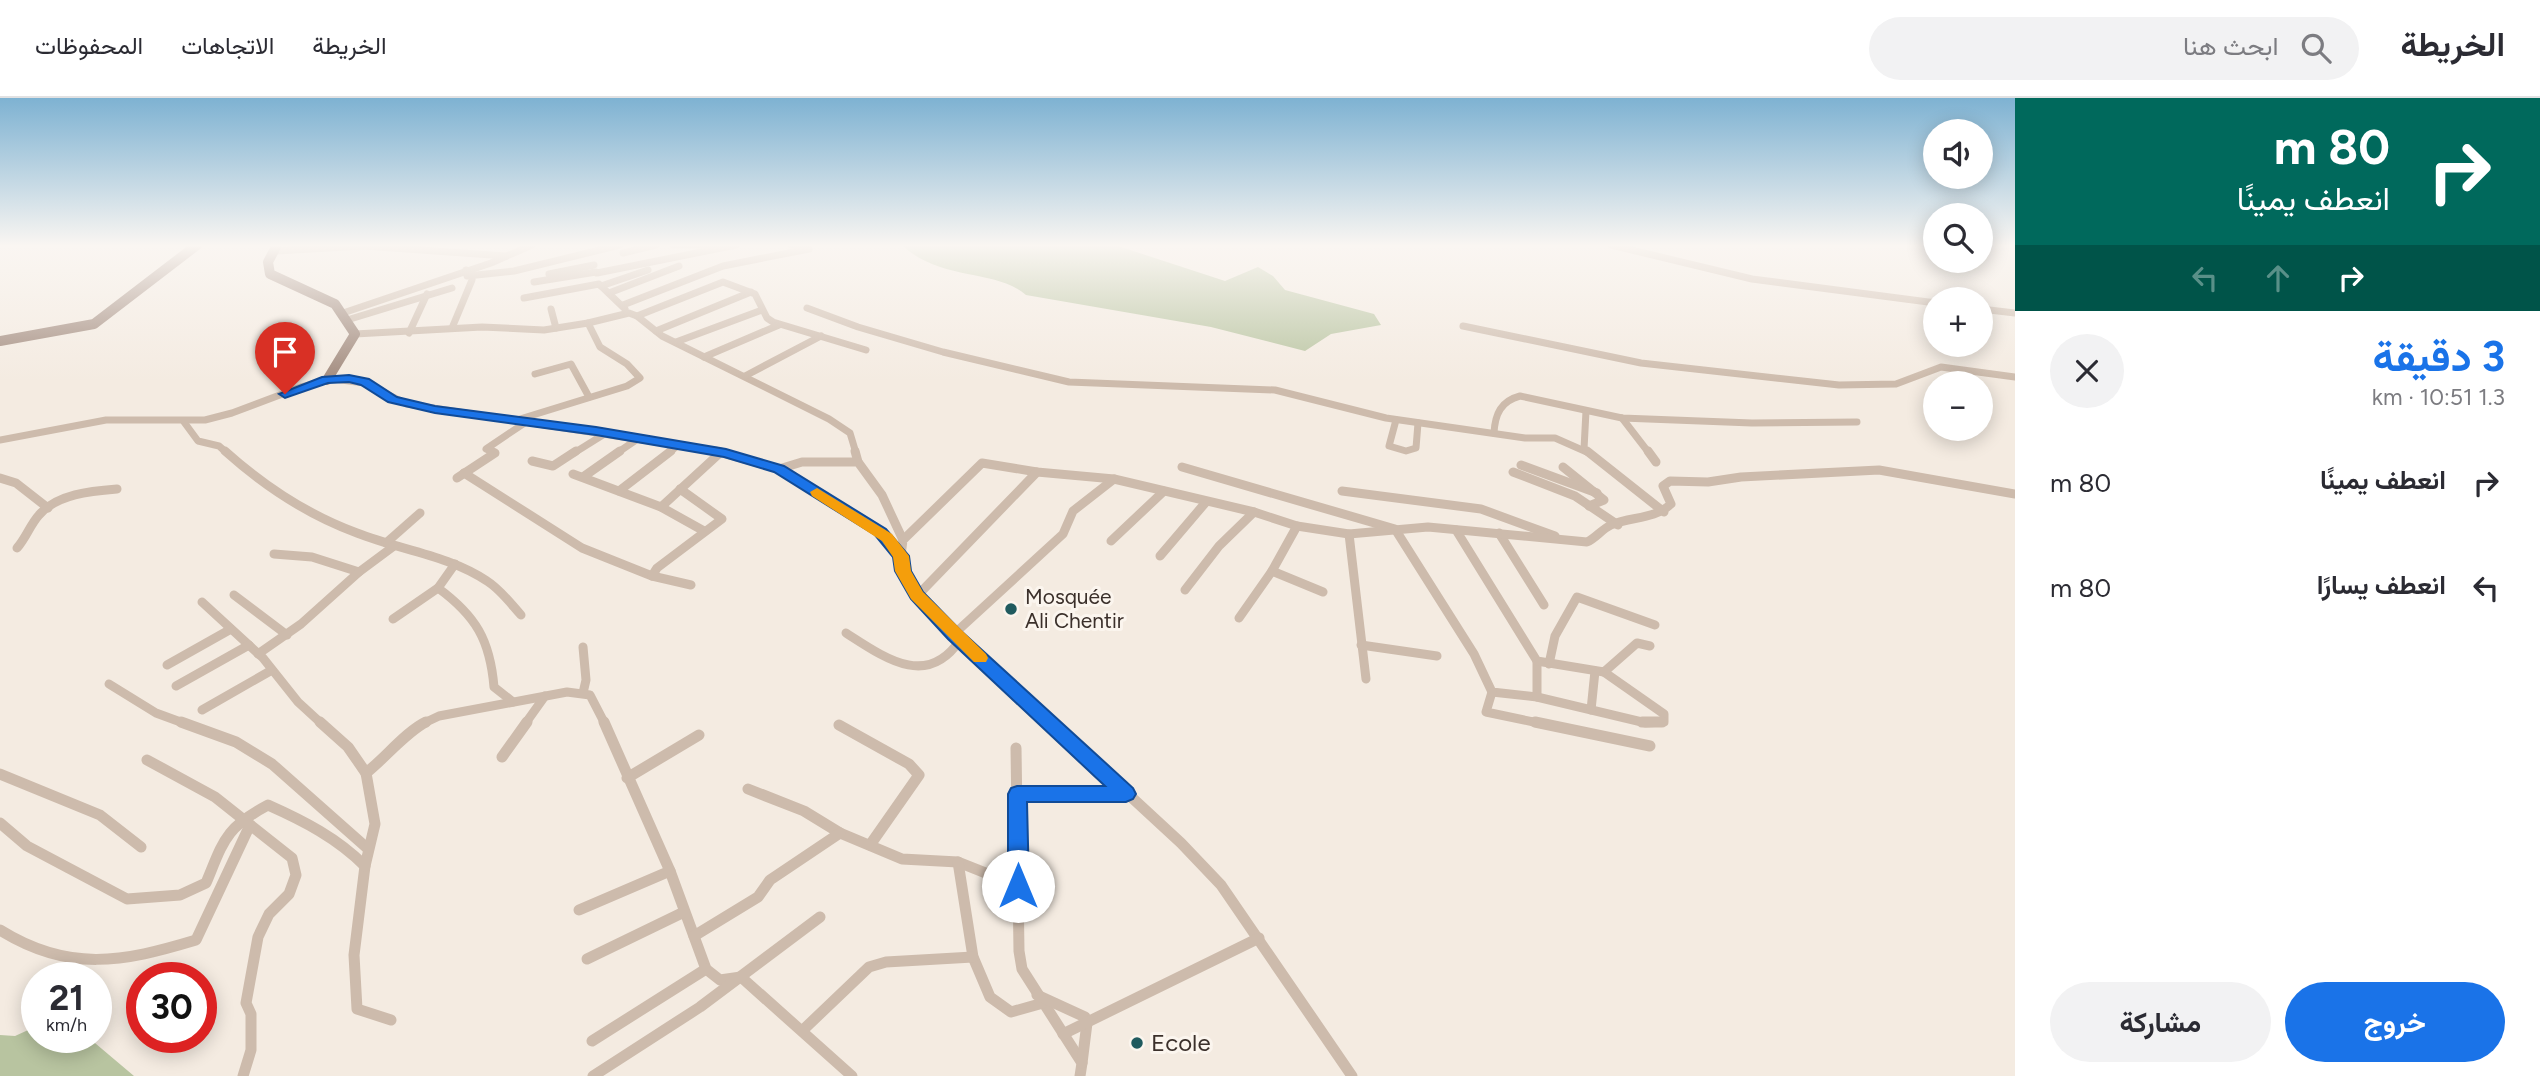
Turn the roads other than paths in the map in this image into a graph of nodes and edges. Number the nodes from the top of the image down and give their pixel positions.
1 (137, 291) edge
2 (306, 291) edge
3 (412, 291) edge
4 (443, 291) edge
5 (468, 291) edge
6 (567, 291) edge
7 (606, 291) edge
8 (615, 291) edge
9 (660, 291) edge
10 (701, 291) edge
11 (747, 291) edge
12 (1841, 291) edge
13 (751, 292) junction
14 (609, 293) junction
15 (427, 295) junction
16 (524, 298) dead end
17 (1923, 301) edge
18 (623, 305) junction
19 (807, 308) dead end
20 (551, 309) dead end
21 (761, 310) junction
22 (1993, 310) edge
23 (629, 313) junction
24 (2015, 313) edge
25 (345, 316) junction
26 (637, 316) junction
27 (588, 323) junction
28 (779, 325) junction
29 (1463, 326) dead end
30 (452, 328) junction
31 (556, 328) junction
32 (656, 331) junction
33 (409, 332) junction
34 (355, 334) junction
35 (821, 336) junction
36 (1, 342) edge
37 (676, 342) junction
38 (866, 350) dead end
39 (704, 357) junction
40 (535, 373) dead end
41 (744, 376) junction
42 (2015, 377) edge
43 (327, 380) junction
44 (589, 397) junction
45 (1586, 411) junction
46 (1622, 418) junction
47 (1396, 420) junction
48 (515, 421) junction
49 (184, 422) junction
50 (526, 422) junction
51 (1857, 422) dead end
52 (1418, 423) junction
53 (606, 433) junction
54 (1494, 433) junction
55 (639, 438) junction
56 (0, 440) edge
57 (679, 445) junction
58 (1584, 449) junction
59 (721, 452) junction
60 (533, 461) dead end
61 (858, 462) junction
62 (1656, 462) dead end
63 (1521, 465) dead end
64 (1182, 467) dead end
65 (1563, 467) dead end
66 (779, 469) junction
67 (1037, 472) junction
68 (1513, 472) dead end
69 (573, 474) dead end
70 (583, 477) junction
71 (0, 478) edge
72 (1114, 479) junction
73 (117, 489) dead end
74 (680, 489) junction
75 (619, 491) junction
76 (1164, 491) junction
77 (1342, 491) dead end
78 (1597, 493) junction
79 (2015, 494) edge
80 (1206, 502) junction
81 (1589, 506) junction
82 (661, 507) junction
83 (48, 508) junction
84 (1254, 512) junction
85 (1664, 512) junction
86 (420, 513) dead end
87 (1618, 525) junction
88 (1297, 526) junction
89 (1395, 529) junction
90 (1456, 530) junction
91 (704, 531) junction
92 (1499, 533) junction
93 (1349, 534) junction
94 (904, 540) junction
95 (1564, 540) junction
96 (1111, 541) dead end
97 (390, 544) junction
98 (17, 548) dead end
99 (274, 554) dead end
100 (1160, 555) dead end
101 (901, 556) junction
102 (455, 564) junction
103 (1272, 571) junction
104 (359, 572) junction
105 (652, 576) junction
106 (691, 585) dead end
107 (438, 588) junction
108 (1185, 590) dead end
109 (1323, 592) dead end
110 (234, 595) dead end
111 (917, 596) junction
112 (202, 602) dead end
113 (1544, 605) dead end
114 (521, 615) dead end
115 (1239, 618) dead end
116 (393, 619) dead end
117 (1655, 625) dead end
118 (231, 629) junction
119 (846, 633) dead end
120 (287, 635) junction
121 (957, 637) junction
122 (248, 645) junction
123 (1361, 645) junction
124 (1650, 646) dead end
125 (583, 647) dead end
126 (258, 654) junction
127 (1437, 656) dead end
128 (1537, 661) junction
129 (1549, 664) junction
130 (167, 665) dead end
131 (272, 670) junction
132 (1600, 671) junction
133 (1366, 680) dead end
134 (109, 684) dead end
135 (176, 686) dead end
136 (1492, 692) junction
137 (583, 693) junction
138 (545, 696) junction
139 (1537, 697) junction
140 (513, 702) junction
141 (202, 710) dead end
142 (1591, 710) junction
143 (839, 725) dead end
144 (699, 735) dead end
145 (1650, 746) dead end
146 (1016, 748) dead end
147 (502, 757) dead end
148 (147, 760) dead end
149 (366, 773) junction
150 (627, 778) junction
151 (3, 781) edge
152 (748, 789) dead end
153 (1017, 794) junction
154 (1126, 794) junction
155 (246, 822) junction
156 (0, 823) edge
157 (841, 833) junction
158 (870, 845) junction
159 (141, 847) dead end
160 (367, 848) junction
161 (958, 862) junction
162 (365, 866) junction
163 (670, 871) junction
164 (1018, 886) junction
165 (579, 910) dead end
166 (684, 912) junction
167 (820, 917) dead end
168 (0, 930) edge
169 (694, 936) junction
170 (1259, 938) junction
171 (973, 957) junction
172 (587, 959) dead end
173 (706, 969) junction
174 (740, 977) junction
175 (1040, 999) junction
176 (391, 1020) dead end
177 (1087, 1023) junction
178 (803, 1030) junction
179 (1063, 1034) junction
180 (592, 1041) dead end
181 (1081, 1070) edge
182 (243, 1076) edge
183 (593, 1076) edge
184 (852, 1076) edge
185 (1352, 1076) edge

1 - 36 street
2 - 25 street
3 - 25 street
4 - 15 street
5 - 30 street
6 - 16 street
7 - 14 street
8 - 14 street
9 - 18 street
10 - 26 street
11 - 13 street
12 - 17 street
13 - 21 street
13 - 32 street
14 - 18 street
15 - 25 street
15 - 33 street
18 - 23 street
19 - 47 street
20 - 31 street
21 - 28 street
21 - 37 street
22 - 24 street
23 - 26 street
23 - 27 street
25 - 34 street
26 - 32 street
27 - 31 street
27 - 44 street
28 - 35 street
28 - 39 street
29 - 42 street
30 - 31 street
30 - 33 street
32 - 37 street
33 - 34 street
34 - 43 street
35 - 38 street
35 - 41 street
37 - 39 street
39 - 41 street
40 - 44 street
41 - 61 street
43 - 48 street
43 - 49 street
44 - 48 street
45 - 46 street
45 - 54 street
45 - 58 street
46 - 51 street
46 - 62 street
47 - 52 street
47 - 52 street
48 - 50 street
49 - 56 street
49 - 97 street
50 - 53 street
50 - 105 street
52 - 54 street
53 - 55 street
53 - 60 street
54 - 58 street
55 - 57 street
55 - 70 street
57 - 59 street
57 - 75 street
58 - 85 street
59 - 66 street
59 - 74 street
61 - 66 street
61 - 94 street
63 - 78 street
64 - 89 street
65 - 78 street
66 - 101 street
67 - 72 street
67 - 94 street
67 - 111 street
68 - 81 street
69 - 70 street
70 - 75 street
71 - 83 street
72 - 76 street
72 - 121 street
73 - 83 street
74 - 82 street
74 - 91 street
75 - 82 street
76 - 80 street
76 - 96 street
77 - 95 street
78 - 81 street
79 - 85 street
80 - 84 street
80 - 100 street
81 - 87 street
82 - 91 street
83 - 98 street
84 - 88 street
84 - 108 street
85 - 87 street
86 - 97 street
87 - 95 street
88 - 93 street
88 - 103 street
89 - 90 street
89 - 93 street
89 - 136 street
90 - 92 street
90 - 128 street
91 - 105 street
92 - 95 street
92 - 113 street
93 - 123 street
94 - 101 street
97 - 102 street
97 - 104 street
99 - 104 street
101 - 111 street
102 - 107 street
102 - 114 street
103 - 109 street
103 - 115 street
104 - 120 street
105 - 106 street
107 - 116 street
107 - 140 street
110 - 120 street
111 - 121 street
112 - 118 street
117 - 129 street
118 - 122 street
118 - 130 street
119 - 121 street
120 - 126 street
121 - 154 street
122 - 126 street
122 - 135 street
123 - 127 street
123 - 133 street
124 - 132 street
125 - 137 street
126 - 131 street
128 - 129 street
128 - 139 street
129 - 132 street
131 - 141 street
131 - 149 street
132 - 142 street
132 - 142 street
134 - 160 street
136 - 139 street
136 - 145 street
137 - 138 street
137 - 150 street
138 - 140 street
138 - 147 street
139 - 142 street
140 - 149 street
143 - 158 street
144 - 150 street
146 - 153 street
148 - 155 street
149 - 160 street
150 - 163 street
151 - 159 street
152 - 157 street
153 - 154 street
153 - 164 street
154 - 170 street
155 - 156 street
155 - 162 street
155 - 168 street
155 - 182 street
157 - 158 street
157 - 169 street
158 - 161 street
160 - 162 street
161 - 164 street
161 - 171 street
162 - 176 street
163 - 165 street
163 - 166 street
164 - 175 street
166 - 169 street
166 - 172 street
167 - 174 street
169 - 173 street
170 - 177 street
170 - 185 street
171 - 175 street
171 - 178 street
173 - 174 street
173 - 180 street
174 - 178 street
174 - 183 street
175 - 177 street
175 - 179 street
177 - 179 street
177 - 181 street
178 - 184 street
179 - 181 street

